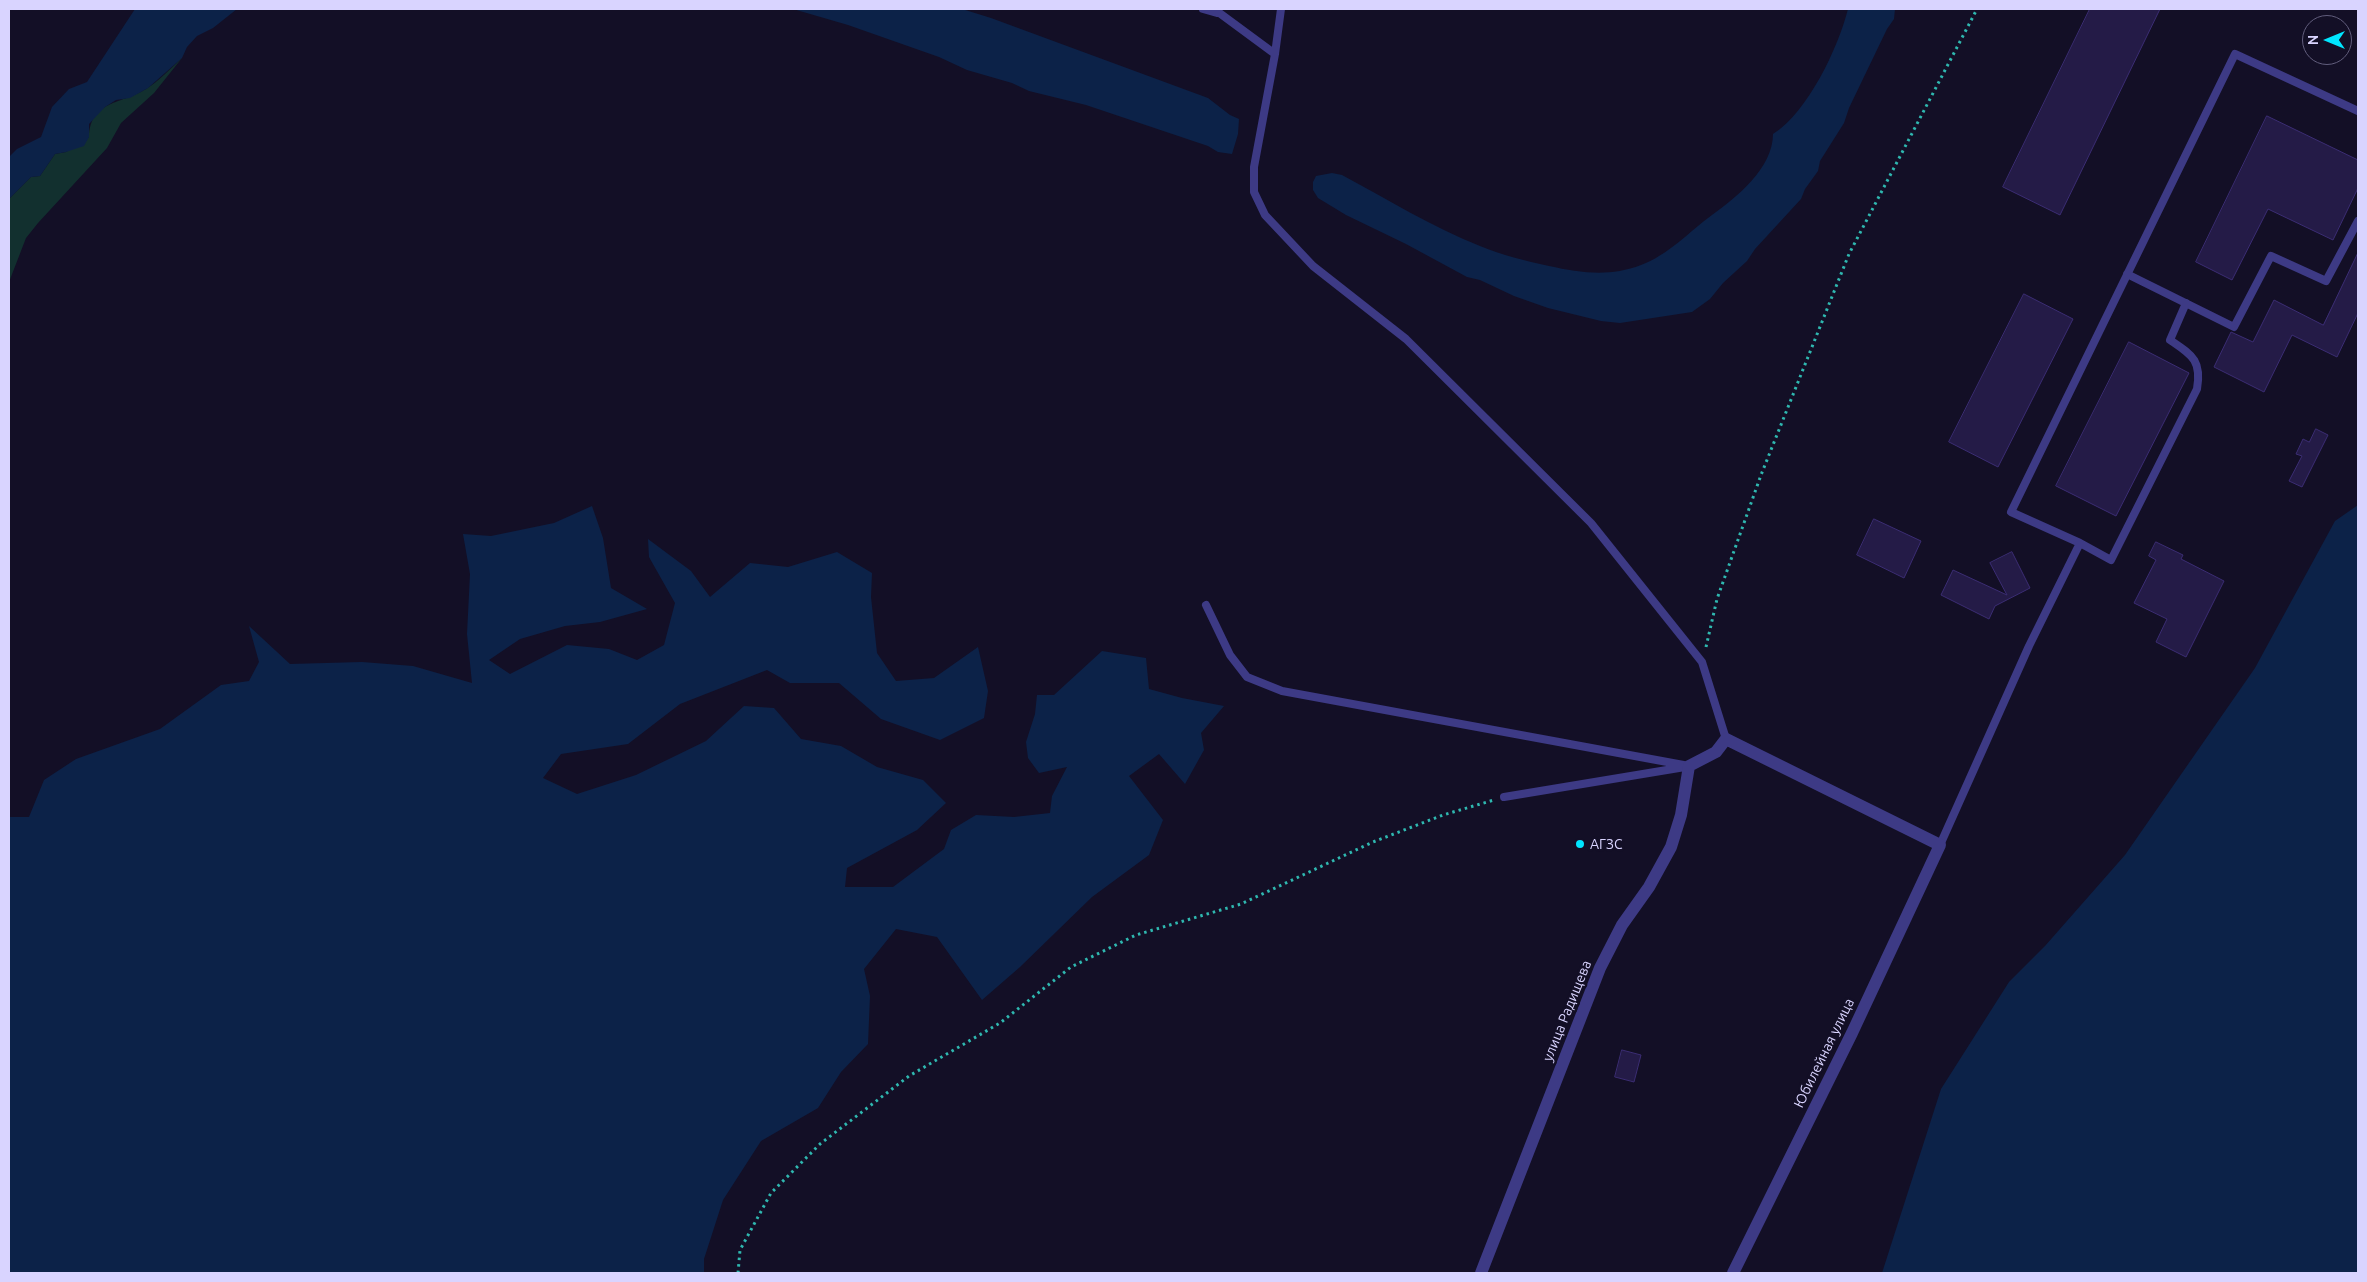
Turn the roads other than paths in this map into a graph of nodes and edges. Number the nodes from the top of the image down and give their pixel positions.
1 (1203, 9) edge
2 (1281, 9) edge
3 (1215, 11) edge
4 (1275, 54) junction
5 (2358, 111) edge
6 (2358, 221) edge
7 (2127, 274) junction
8 (2186, 303) junction
9 (2080, 543) junction
10 (1206, 605) dead end
11 (1726, 738) junction
12 (1689, 766) junction
13 (1504, 797) road end
14 (1940, 845) junction
15 (1481, 1273) edge
16 (1733, 1273) edge

1 - 3 lane
2 - 4 lane
3 - 4 lane
4 - 11 lane
5 - 7 lane
6 - 8 lane
7 - 8 lane
7 - 9 lane
8 - 9 lane
9 - 14 lane
10 - 12 lane
11 - 12 street
11 - 14 street
12 - 13 lane
12 - 15 street, улица Радищева
14 - 16 street, Юбилейная улица

